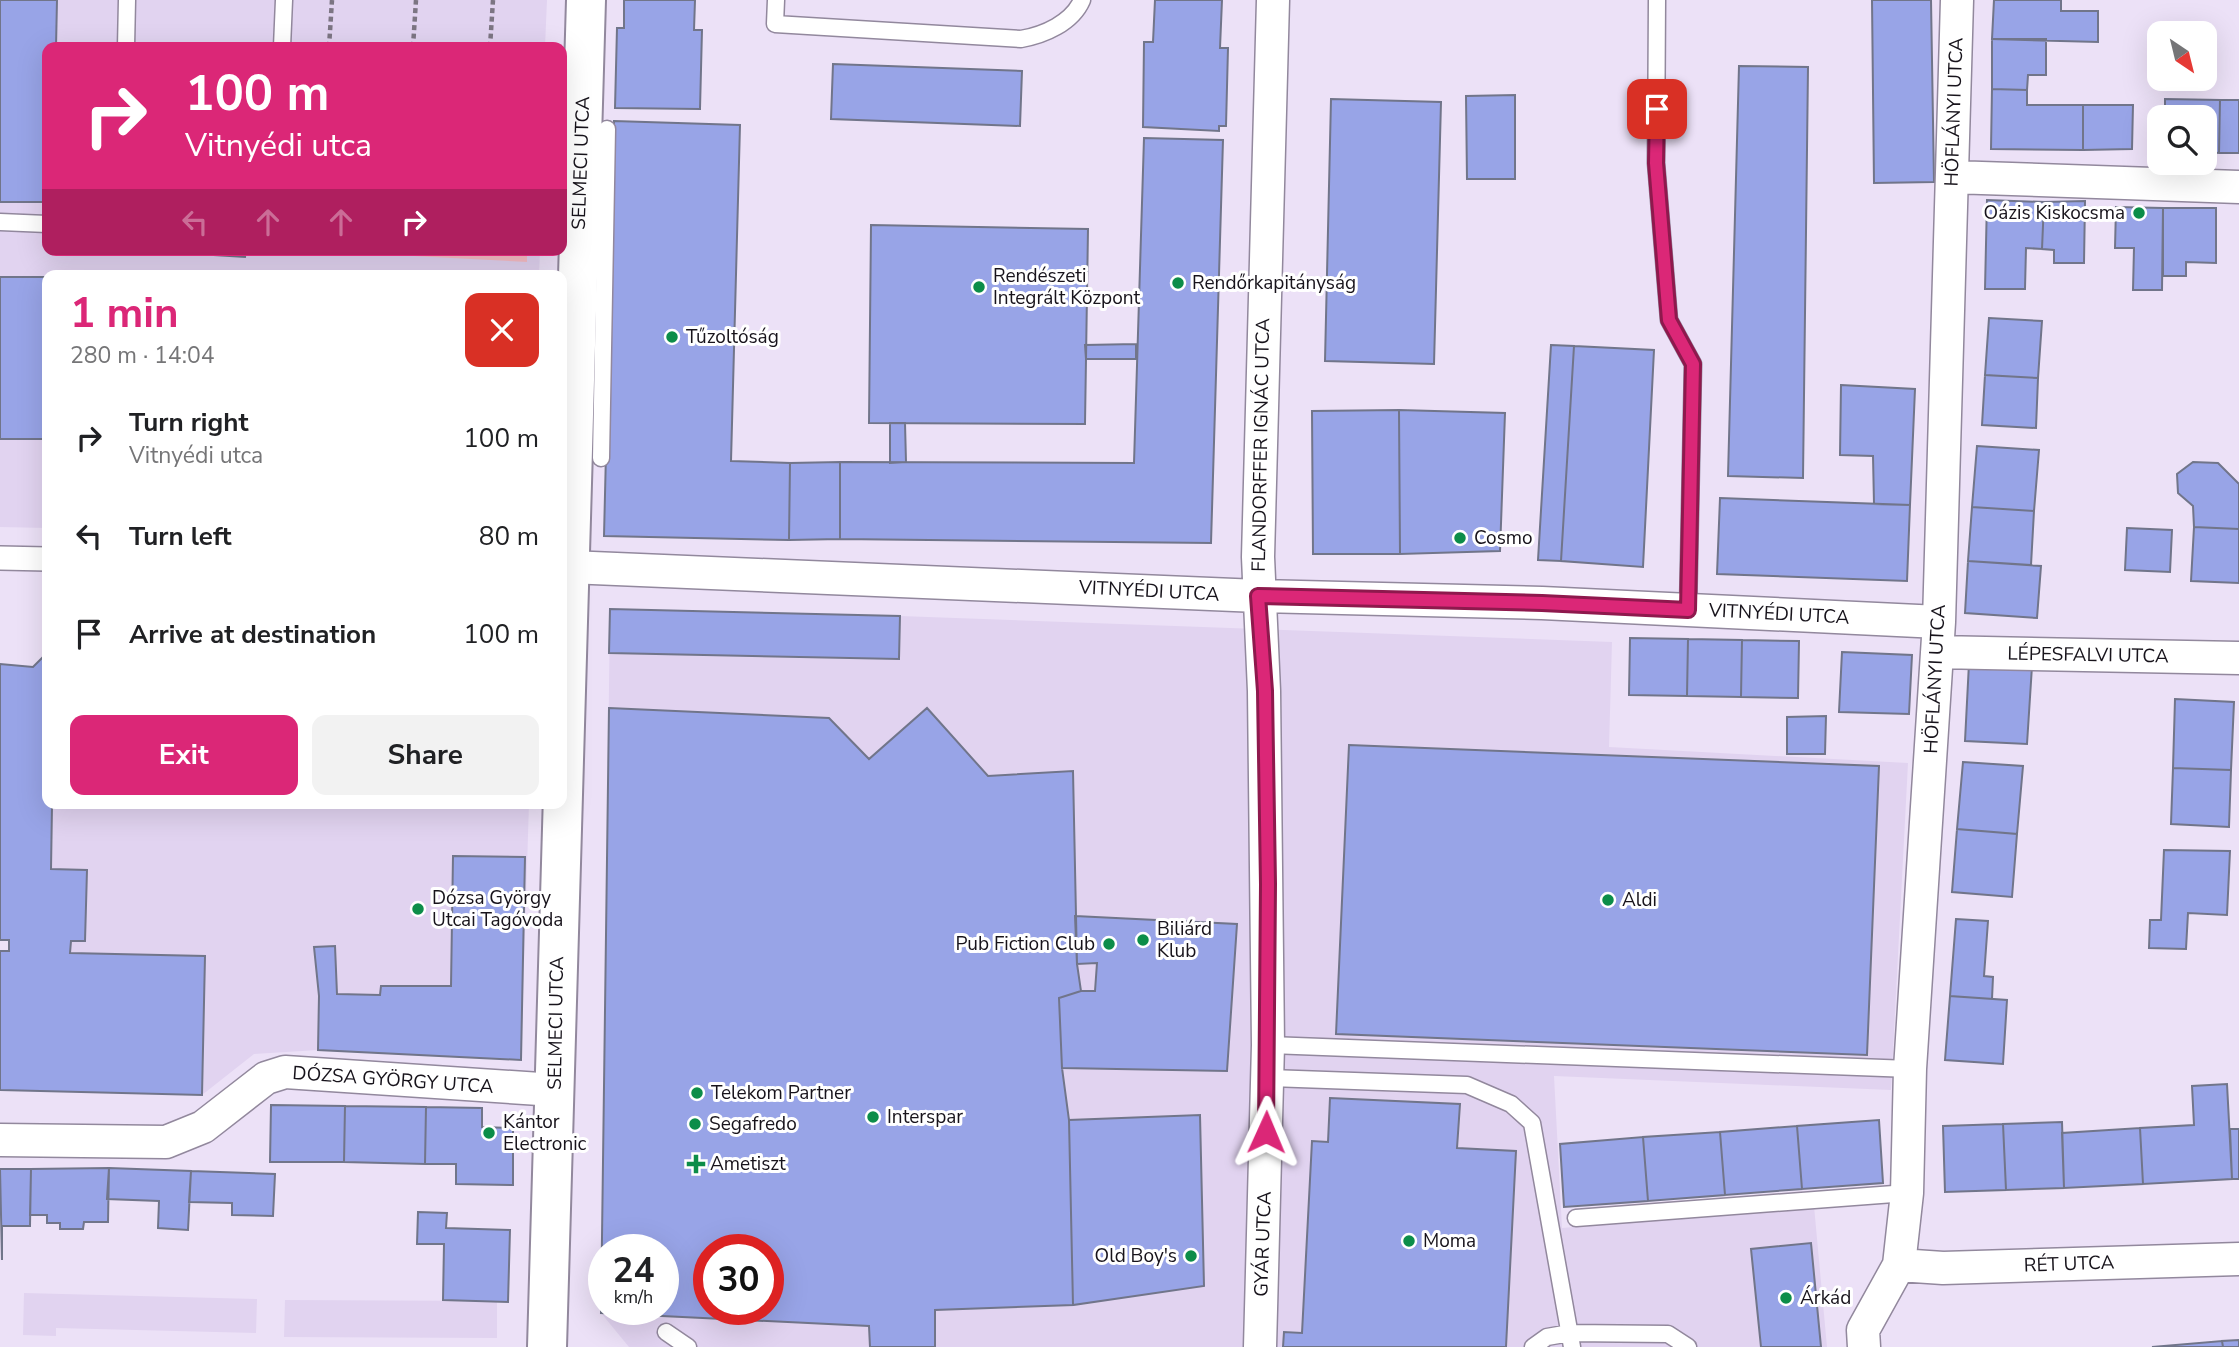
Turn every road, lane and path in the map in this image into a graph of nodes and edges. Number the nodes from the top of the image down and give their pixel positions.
1 (127, 0) edge
2 (284, 0) edge
3 (332, 0) edge
4 (416, 0) edge
5 (493, 0) edge
6 (586, 0) edge
7 (776, 0) edge
8 (1082, 0) edge
9 (1273, 0) edge
10 (1657, 0) edge
11 (1956, 0) edge
12 (126, 42) edge
13 (282, 42) edge
14 (329, 42) edge
15 (413, 42) edge
16 (489, 42) edge
17 (607, 129) dead end
18 (1952, 177) junction
19 (2239, 187) edge
20 (0, 222) edge
21 (42, 224) edge
22 (600, 457) dead end
23 (0, 558) edge
24 (42, 559) edge
25 (569, 567) junction
26 (1258, 596) junction
27 (1688, 610) junction
28 (1938, 637) junction
29 (567, 642) edge
30 (2239, 658) edge
31 (563, 809) edge
32 (1269, 1045) junction
33 (1910, 1069) junction
34 (1267, 1078) junction
35 (555, 1090) junction
36 (0, 1140) edge
37 (1907, 1193) junction
38 (1576, 1218) dead end
39 (2239, 1259) edge
40 (1899, 1265) junction
41 (550, 1291) junction
42 (666, 1332) dead end
43 (1571, 1340) edge
44 (547, 1347) edge
45 (572, 1347) edge
46 (688, 1347) edge
47 (1260, 1347) edge
48 (1533, 1347) edge
49 (1688, 1347) edge
50 (1864, 1347) edge

1 - 12 lane
2 - 13 lane
3 - 14 path
4 - 15 path
5 - 16 path
6 - 25 street, SELMECI UTCA
7 - 8 lane
9 - 26 street, FLANDORFFER IGNÁC UTCA
10 - 27 lane
11 - 18 street, HÖFLÁNYI UTCA
17 - 22 lane
18 - 19 street
18 - 28 street, HÖFLÁNYI UTCA
20 - 21 lane
23 - 24 street
25 - 26 street, VITNYÉDI UTCA
25 - 29 street, SELMECI UTCA
26 - 27 street, VITNYÉDI UTCA
26 - 32 street, GYÁR UTCA
27 - 28 street, VITNYÉDI UTCA
28 - 30 street, LÉPESFALVI UTCA
28 - 33 street, HÖFLÁNYI UTCA
31 - 35 street, SELMECI UTCA
32 - 33 lane
32 - 34 street, GYÁR UTCA
33 - 37 street, HÖFLÁNYI UTCA
34 - 43 lane
34 - 47 street, GYÁR UTCA
35 - 36 street, DÓZSA GYÖRGY UTCA
35 - 41 street, SELMECI UTCA
37 - 38 lane
37 - 40 street, HÖFLÁNYI UTCA
39 - 40 street, RÉT UTCA
40 - 50 street, HÖFLÁNYI UTCA
41 - 44 street, SELMECI UTCA
41 - 45 street, SELMECI UTCA
42 - 46 lane
43 - 48 lane
43 - 49 lane

